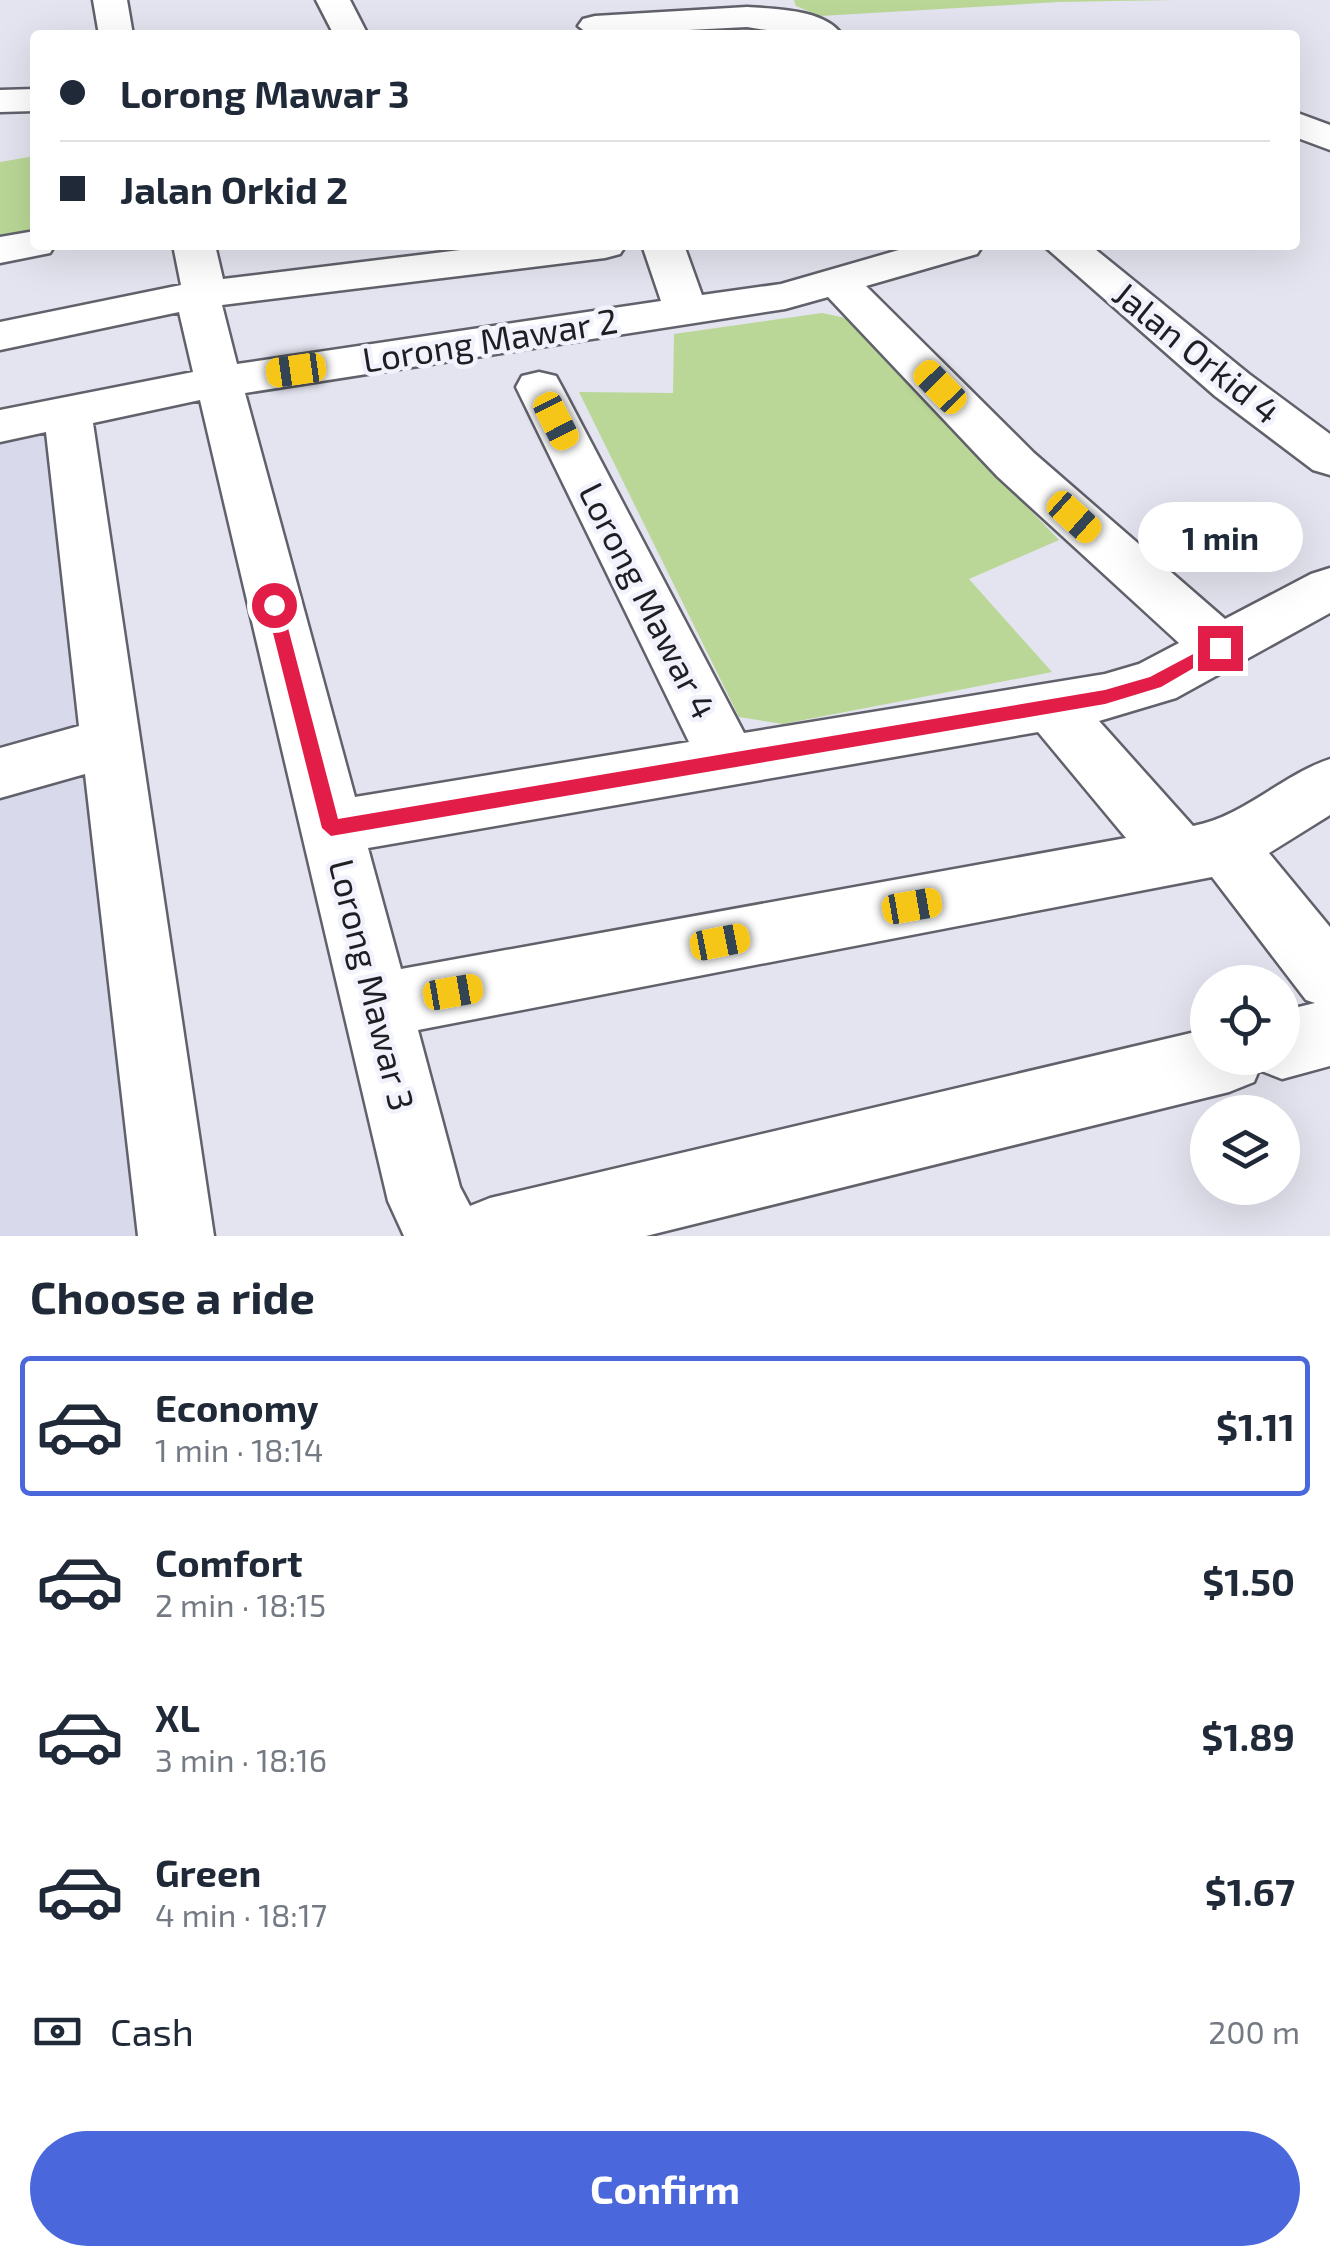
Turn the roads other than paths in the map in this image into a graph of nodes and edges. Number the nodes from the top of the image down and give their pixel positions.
1 (110, 0) edge
2 (334, 0) edge
3 (593, 20) edge
4 (115, 30) edge
5 (348, 30) edge
6 (814, 30) edge
7 (30, 100) edge
8 (0, 101) edge
9 (1300, 125) edge
10 (1330, 138) edge
11 (30, 245) edge
12 (0, 250) edge
13 (195, 250) edge
14 (521, 250) edge
15 (665, 250) edge
16 (946, 250) edge
17 (1070, 250) edge
18 (453, 254) edge
19 (839, 283) junction
20 (201, 294) junction
21 (686, 311) junction
22 (0, 336) edge
23 (218, 382) junction
24 (539, 387) dead end
25 (68, 410) junction
26 (0, 426) edge
27 (1330, 458) edge
28 (1330, 588) edge
29 (1220, 648) junction
30 (1065, 704) junction
31 (112, 742) junction
32 (728, 761) junction
33 (0, 773) edge
34 (1330, 784) edge
35 (331, 828) junction
36 (1203, 851) junction
37 (1330, 978) edge
38 (376, 1006) junction
39 (1330, 1033) edge
40 (1300, 1040) edge
41 (1190, 1068) edge
42 (176, 1236) edge
43 (445, 1236) edge
44 (490, 1236) edge

1 - 4 street
2 - 5 street
3 - 6 street
7 - 8 street
9 - 10 street
11 - 12 street
13 - 20 street, Lorong Mawar 3
14 - 18 street
15 - 21 street
16 - 19 street, Lorong Mawar 2
17 - 27 street, Jalan Orkid 4
18 - 20 street
19 - 21 street, Lorong Mawar 2
19 - 29 street
20 - 22 street
20 - 23 street, Lorong Mawar 3
21 - 23 street, Lorong Mawar 2
23 - 25 street, Lorong Mawar 2
23 - 35 street, Lorong Mawar 3
24 - 32 street, Lorong Mawar 4
25 - 26 street, Lorong Mawar 2
25 - 31 street
28 - 29 street
29 - 30 street
30 - 32 street
30 - 36 street
31 - 33 street
31 - 42 street
32 - 35 street
34 - 36 street
35 - 38 street, Lorong Mawar 3
36 - 37 street
36 - 38 street
38 - 43 street, Lorong Mawar 3
39 - 40 street
41 - 44 street

